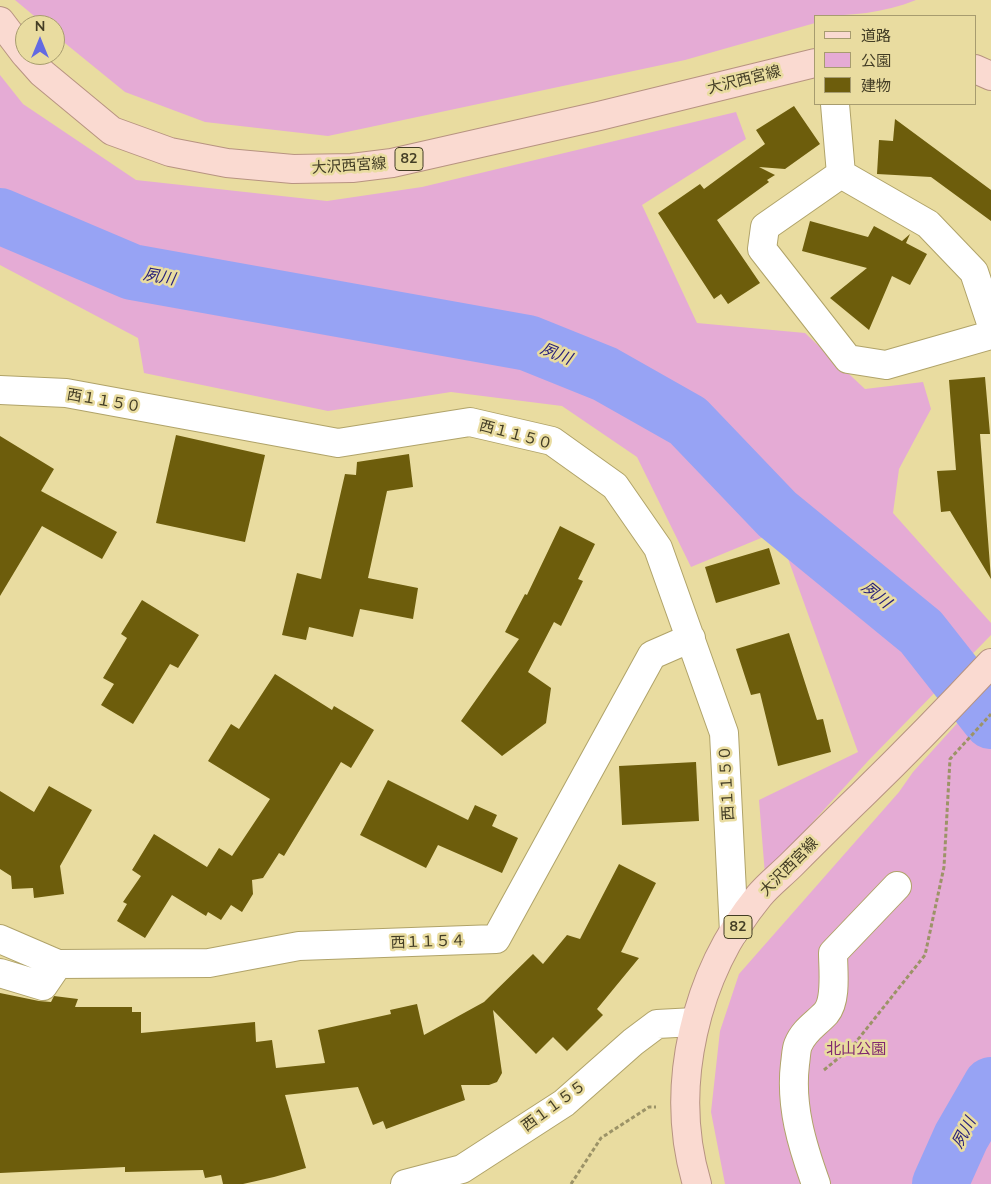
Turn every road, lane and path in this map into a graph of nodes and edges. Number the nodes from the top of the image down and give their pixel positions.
1 (0, 21) edge
2 (15, 40) edge
3 (814, 63) edge
4 (35, 65) edge
5 (976, 69) edge
6 (991, 76) edge
7 (835, 105) edge
8 (841, 174) junction
9 (991, 323) edge
10 (991, 335) edge
11 (0, 390) edge
12 (691, 638) junction
13 (991, 663) edge
14 (991, 714) edge
15 (897, 886) dead end
16 (734, 932) junction
17 (0, 939) edge
18 (58, 964) junction
19 (0, 973) edge
20 (695, 1022) junction
21 (794, 1072) junction
22 (687, 1105) junction
23 (452, 1178) edge
24 (406, 1184) edge
25 (571, 1184) edge
26 (697, 1184) edge
27 (816, 1184) edge

1 - 2 main road, 大沢西宮線 / 82
3 - 4 main road, 大沢西宮線 / 82
5 - 6 main road
7 - 8 street
8 - 9 street
8 - 10 street
11 - 12 street, 西１１５０
12 - 16 street, 西１１５０
12 - 18 street, 西１１５４
13 - 16 main road, 大沢西宮線 / 82
14 - 21 path
15 - 21 street
16 - 20 main road, 大沢西宮線 / 82
17 - 18 street, 西１１５４
18 - 19 street
20 - 22 main road, 大沢西宮線 / 82
20 - 23 street, 西１１５５
21 - 27 street
22 - 25 path
22 - 26 main road, 大沢西宮線 / 82
23 - 24 street, 西１１５５

